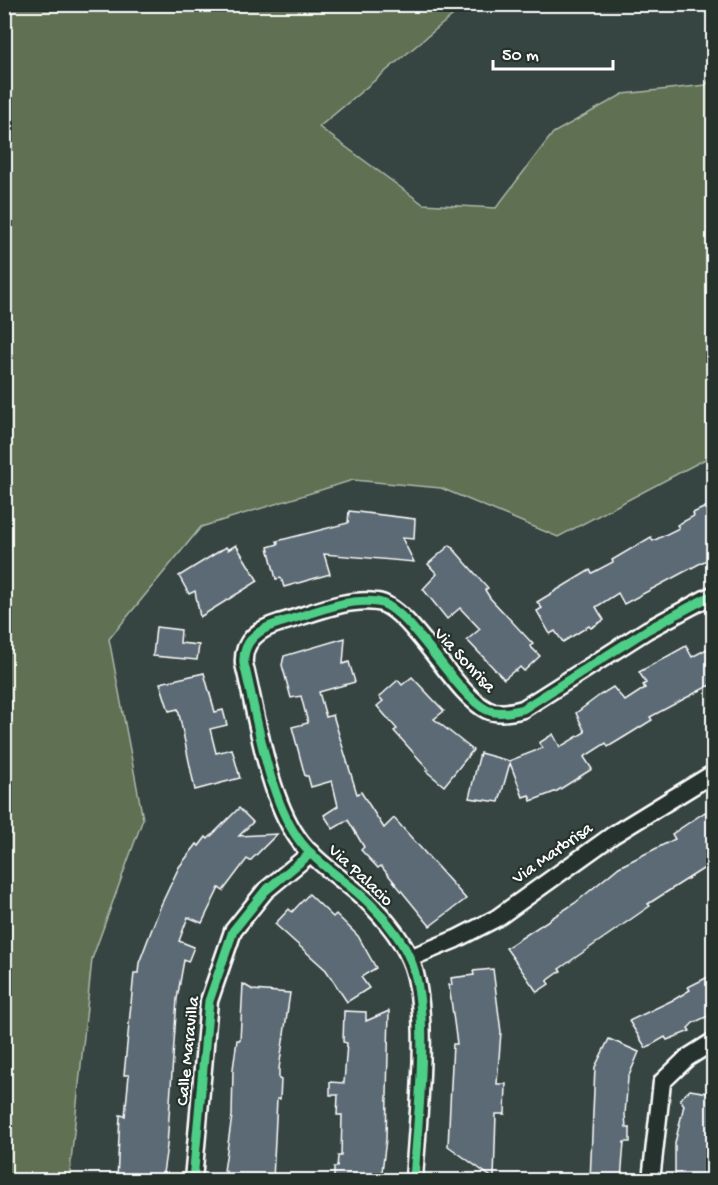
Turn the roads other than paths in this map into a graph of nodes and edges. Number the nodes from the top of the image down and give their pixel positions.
1 (714, 594) edge
2 (250, 639) joint
3 (714, 773) edge
4 (310, 853) junction
5 (410, 958) junction
6 (714, 1041) edge
7 (193, 1180) edge
8 (414, 1180) edge
9 (651, 1180) edge

1 - 2 street, Via Sonrisa
2 - 4 street, Via Palacio
3 - 5 street, Via Marbrisa
4 - 5 street, Via Palacio
4 - 7 street, Calle Maravilla
5 - 8 street, Via Palacio
6 - 9 street

